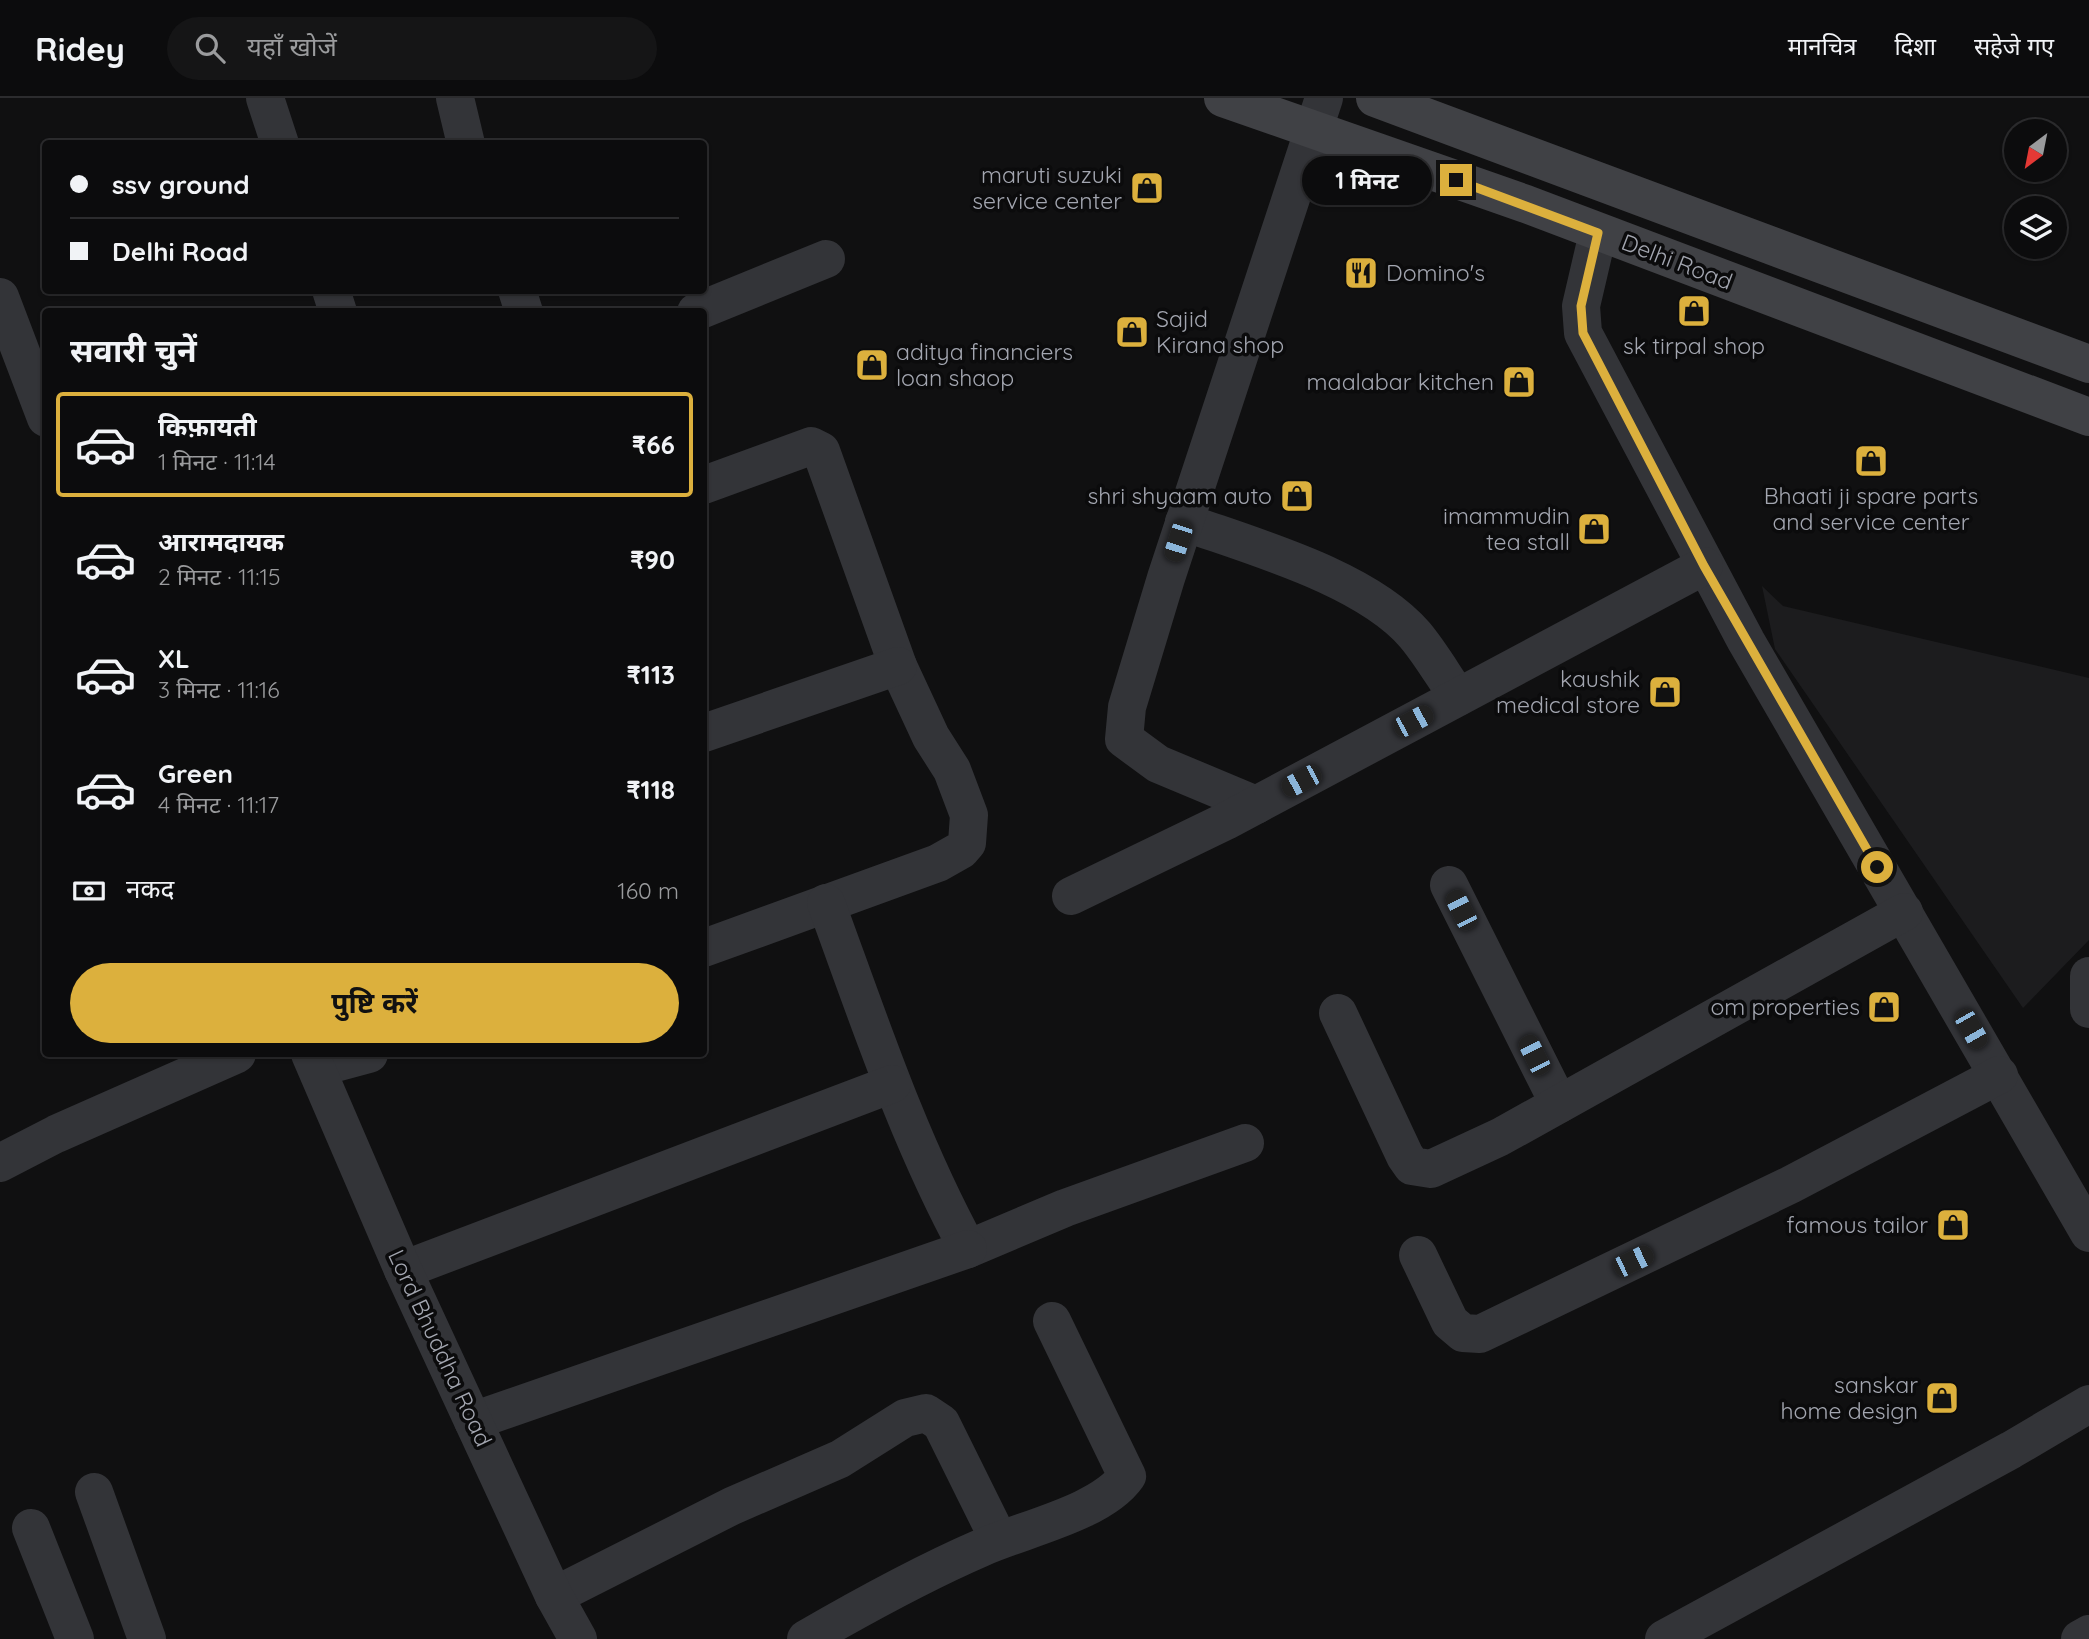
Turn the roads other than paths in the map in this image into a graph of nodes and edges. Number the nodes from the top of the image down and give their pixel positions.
1 (265, 98) edge
2 (455, 98) edge
3 (1223, 98) edge
4 (1375, 98) edge
5 (1431, 107) edge
6 (1319, 115) edge
7 (279, 140) edge
8 (465, 140) edge
9 (1598, 233) junction
10 (826, 259) dead end
11 (0, 297) edge
12 (706, 308) edge
13 (2089, 364) edge
14 (42, 407) edge
15 (2089, 417) edge
16 (707, 484) edge
17 (1184, 522) junction
18 (1704, 566) junction
19 (898, 666) junction
20 (1458, 697) junction
21 (707, 732) edge
22 (1256, 805) junction
23 (1449, 885) dead end
24 (1071, 896) dead end
25 (826, 903) junction
26 (1904, 912) junction
27 (707, 947) edge
28 (2089, 976) edge
29 (2089, 1009) edge
30 (1338, 1013) dead end
31 (230, 1057) edge
32 (345, 1057) edge
33 (313, 1061) edge
34 (1998, 1075) junction
35 (892, 1084) junction
36 (1559, 1104) junction
37 (1245, 1143) dead end
38 (0, 1163) edge
39 (2089, 1233) edge
40 (968, 1249) junction
41 (1418, 1255) dead end
42 (403, 1270) junction
43 (1052, 1321) dead end
44 (2089, 1404) edge
45 (472, 1421) junction
46 (94, 1492) dead end
47 (31, 1528) dead end
48 (999, 1541) junction
49 (554, 1596) junction
50 (2089, 1634) edge
51 (75, 1639) edge
52 (147, 1639) edge
53 (578, 1639) edge
54 (806, 1639) edge
55 (1664, 1639) edge
56 (2080, 1639) edge

1 - 7 street
2 - 8 street
3 - 6 main road, Delhi Road
4 - 5 main road
5 - 13 main road
6 - 9 main road, Delhi Road
6 - 17 street
9 - 15 main road, Delhi Road
9 - 18 street
10 - 12 street
11 - 14 street
16 - 19 street
17 - 20 street
17 - 22 street
18 - 20 street
18 - 26 street
19 - 21 street
19 - 25 street
20 - 22 street
22 - 24 street
23 - 36 street
25 - 27 street
25 - 35 street
26 - 34 street
26 - 36 street
28 - 29 street
30 - 36 street
31 - 38 street
32 - 33 street
33 - 42 street, Lord Bhuddha Road
34 - 39 street
34 - 41 street
35 - 40 street
35 - 42 street
37 - 40 street
40 - 45 street
42 - 45 street, Lord Bhuddha Road
43 - 48 street
44 - 55 street
45 - 49 street, Lord Bhuddha Road
46 - 52 street
47 - 51 street
48 - 49 street
48 - 54 street
49 - 53 street, Lord Bhuddha Road
50 - 56 street

